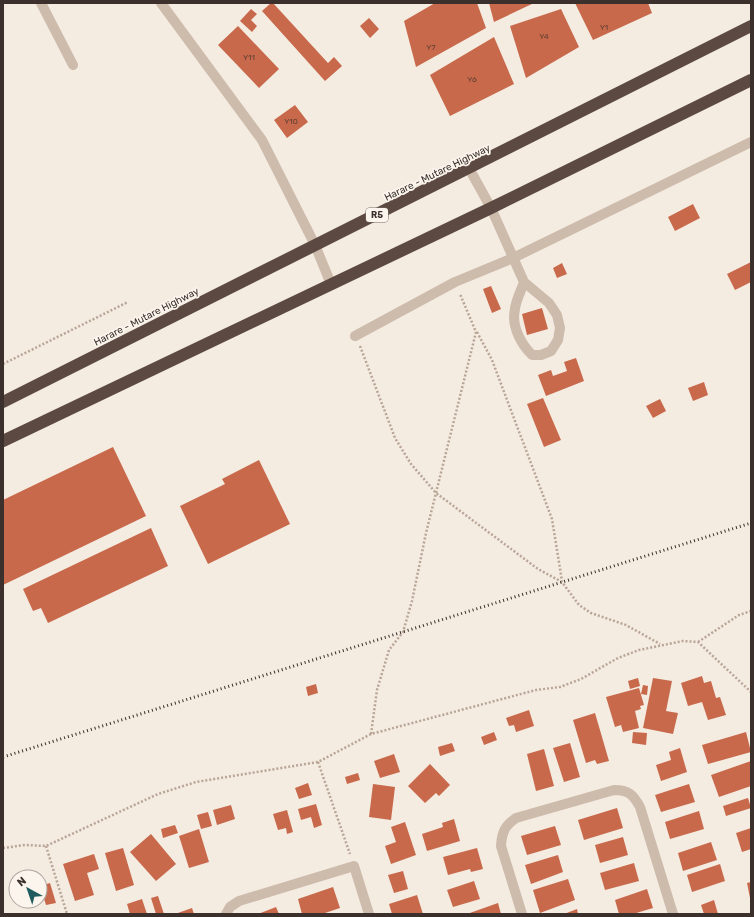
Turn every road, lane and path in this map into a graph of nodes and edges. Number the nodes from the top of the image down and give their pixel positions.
1 (41, 3) edge
2 (161, 3) edge
3 (751, 26) edge
4 (73, 65) dead end
5 (751, 80) edge
6 (751, 142) edge
7 (470, 170) junction
8 (491, 208) junction
9 (315, 245) junction
10 (513, 258) junction
11 (455, 282) junction
12 (524, 282) junction
13 (332, 284) junction
14 (128, 302) dead end
15 (476, 332) junction
16 (355, 336) joint
17 (3, 364) edge
18 (3, 402) edge
19 (3, 441) edge
20 (436, 493) junction
21 (562, 582) junction
22 (751, 611) edge
23 (698, 642) junction
24 (661, 644) junction
25 (751, 692) edge
26 (371, 734) junction
27 (318, 762) junction
28 (46, 846) junction
29 (3, 848) edge
30 (354, 866) junction
31 (67, 914) edge
32 (226, 914) edge
33 (369, 914) edge
34 (522, 914) edge
35 (673, 914) edge

1 - 4 street
2 - 9 street
3 - 7 highway, Harare - Mutare Highway / R5
5 - 8 highway
6 - 10 street
7 - 8 street
7 - 9 highway, Harare - Mutare Highway / R5
8 - 10 street
8 - 13 highway
9 - 13 street
9 - 18 highway, Harare - Mutare Highway / R5
10 - 11 street
10 - 12 street
11 - 15 path
11 - 16 street
12 - 12 street
13 - 19 highway
14 - 17 path
15 - 20 path
15 - 21 path
16 - 20 path
20 - 21 path
20 - 26 path
21 - 24 path
22 - 23 path
23 - 24 path
23 - 25 path
24 - 26 path
26 - 27 path
27 - 28 path
27 - 30 path
28 - 29 path
28 - 31 path
30 - 32 street
30 - 33 street
34 - 35 street

